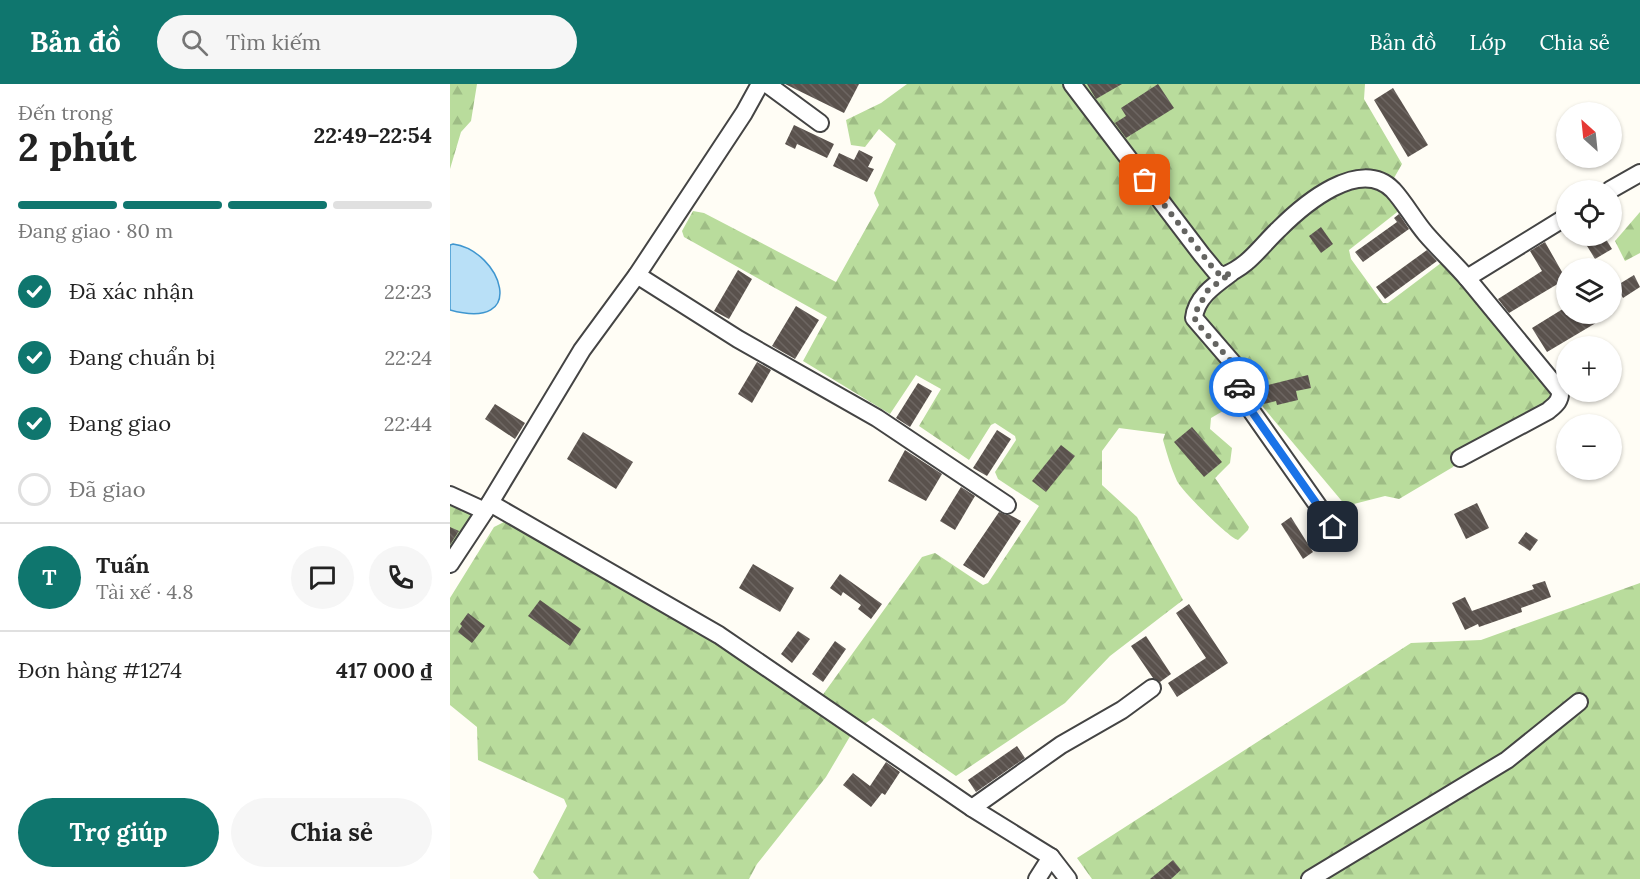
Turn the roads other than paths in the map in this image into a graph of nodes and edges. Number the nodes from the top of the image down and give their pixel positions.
1 (760, 84) edge
2 (767, 84) edge
3 (1072, 84) edge
4 (820, 123) dead end
5 (1640, 172) edge
6 (1622, 183) edge
7 (1556, 224) edge
8 (1231, 273) junction
9 (637, 276) junction
10 (1467, 278) junction
11 (1460, 458) dead end
12 (450, 495) edge
13 (1008, 505) dead end
14 (487, 507) junction
15 (1333, 527) dead end
16 (450, 564) edge
17 (1152, 688) dead end
18 (1579, 702) dead end
19 (972, 808) junction
20 (1051, 857) junction
21 (1037, 879) edge
22 (1068, 879) edge
23 (1310, 879) edge

1 - 9 street
2 - 4 street
3 - 8 street
5 - 6 street
7 - 10 street
8 - 10 street
8 - 15 street
9 - 13 street
9 - 14 street
10 - 11 street
12 - 14 street
14 - 16 street
14 - 19 street
17 - 19 street
18 - 23 street
19 - 20 street
20 - 21 street
20 - 22 street

